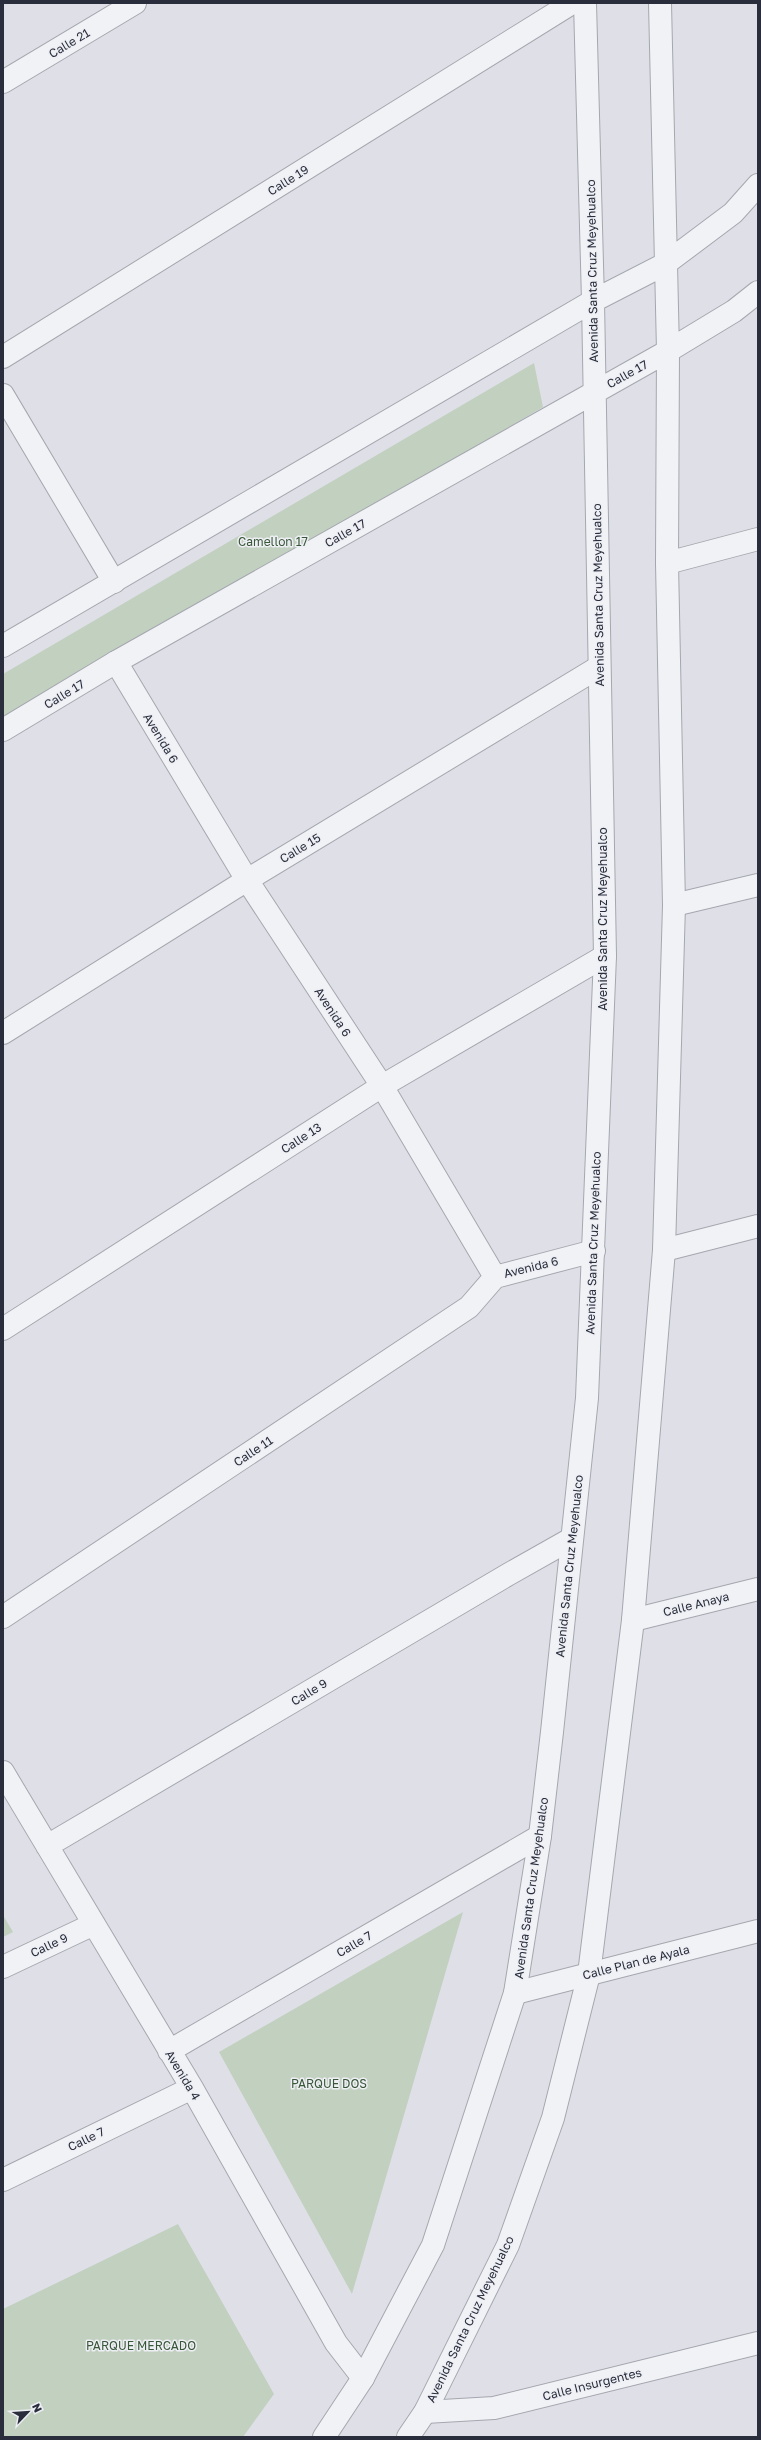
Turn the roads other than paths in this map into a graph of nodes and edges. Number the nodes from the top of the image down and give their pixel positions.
1 (135, 3) edge
2 (572, 3) edge
3 (585, 3) edge
4 (660, 3) edge
5 (3, 82) edge
6 (758, 185) edge
7 (665, 264) junction
8 (758, 292) edge
9 (593, 302) junction
10 (668, 351) junction
11 (3, 357) edge
12 (594, 392) junction
13 (3, 395) edge
14 (758, 539) edge
15 (667, 563) junction
16 (114, 582) junction
17 (3, 646) edge
18 (116, 662) junction
19 (599, 667) junction
20 (3, 730) edge
21 (247, 880) junction
22 (758, 886) edge
23 (674, 905) junction
24 (605, 956) junction
25 (3, 1033) edge
26 (382, 1086) junction
27 (758, 1226) edge
28 (664, 1250) junction
29 (594, 1251) junction
30 (495, 1277) junction
31 (3, 1329) edge
32 (571, 1539) junction
33 (758, 1589) edge
34 (3, 1617) edge
35 (633, 1620) junction
36 (3, 1772) edge
37 (540, 1836) junction
38 (47, 1846) junction
39 (94, 1924) junction
40 (758, 1931) edge
41 (3, 1967) edge
42 (589, 1974) junction
43 (515, 1993) junction
44 (168, 2051) junction
45 (192, 2088) junction
46 (3, 2180) edge
47 (758, 2343) edge
48 (362, 2378) junction
49 (424, 2412) junction
50 (324, 2437) edge
51 (408, 2437) edge

1 - 5 street, Calle 21
2 - 11 street, Calle 19
3 - 9 street, Avenida Santa Cruz Meyehualco
4 - 7 street, Avenida Santa Cruz Meyehualco
6 - 7 street
7 - 9 street
7 - 10 street, Avenida Santa Cruz Meyehualco
8 - 10 street, Calle 17
9 - 12 street, Avenida Santa Cruz Meyehualco
9 - 16 street
10 - 12 street, Calle 17
10 - 15 street, Avenida Santa Cruz Meyehualco
12 - 18 street, Calle 17
12 - 19 street, Avenida Santa Cruz Meyehualco
13 - 16 street
14 - 15 street
15 - 23 street, Avenida Santa Cruz Meyehualco
16 - 17 street
18 - 20 street, Calle 17
18 - 21 street, Avenida 6
19 - 21 street, Calle 15
19 - 24 street, Avenida Santa Cruz Meyehualco
21 - 25 street, Calle 15
21 - 26 street, Avenida 6
22 - 23 street
23 - 28 street, Avenida Santa Cruz Meyehualco
24 - 26 street, Calle 13
24 - 29 street, Avenida Santa Cruz Meyehualco
26 - 30 street, Avenida 6
26 - 31 street, Calle 13
27 - 28 street
28 - 35 street, Avenida Santa Cruz Meyehualco
29 - 30 street, Avenida 6
29 - 32 street, Avenida Santa Cruz Meyehualco
30 - 34 street, Calle 11
32 - 37 street, Avenida Santa Cruz Meyehualco
32 - 38 street, Calle 9
33 - 35 street, Calle Anaya
35 - 42 street, Avenida Santa Cruz Meyehualco
36 - 38 street, Avenida 4
37 - 43 street, Avenida Santa Cruz Meyehualco
37 - 44 street, Calle 7
38 - 39 street, Avenida 4
39 - 41 street, Calle 9
39 - 44 street, Avenida 4
40 - 42 street, Calle Plan de Ayala
42 - 43 street, Calle Plan de Ayala
42 - 49 street, Avenida Santa Cruz Meyehualco
43 - 48 street, Avenida Santa Cruz Meyehualco
44 - 45 street, Avenida 4
45 - 46 street, Calle 7
45 - 48 street, Avenida 4
47 - 49 street, Calle Insurgentes
48 - 50 street, Avenida Santa Cruz Meyehualco
49 - 51 street, Avenida Santa Cruz Meyehualco

